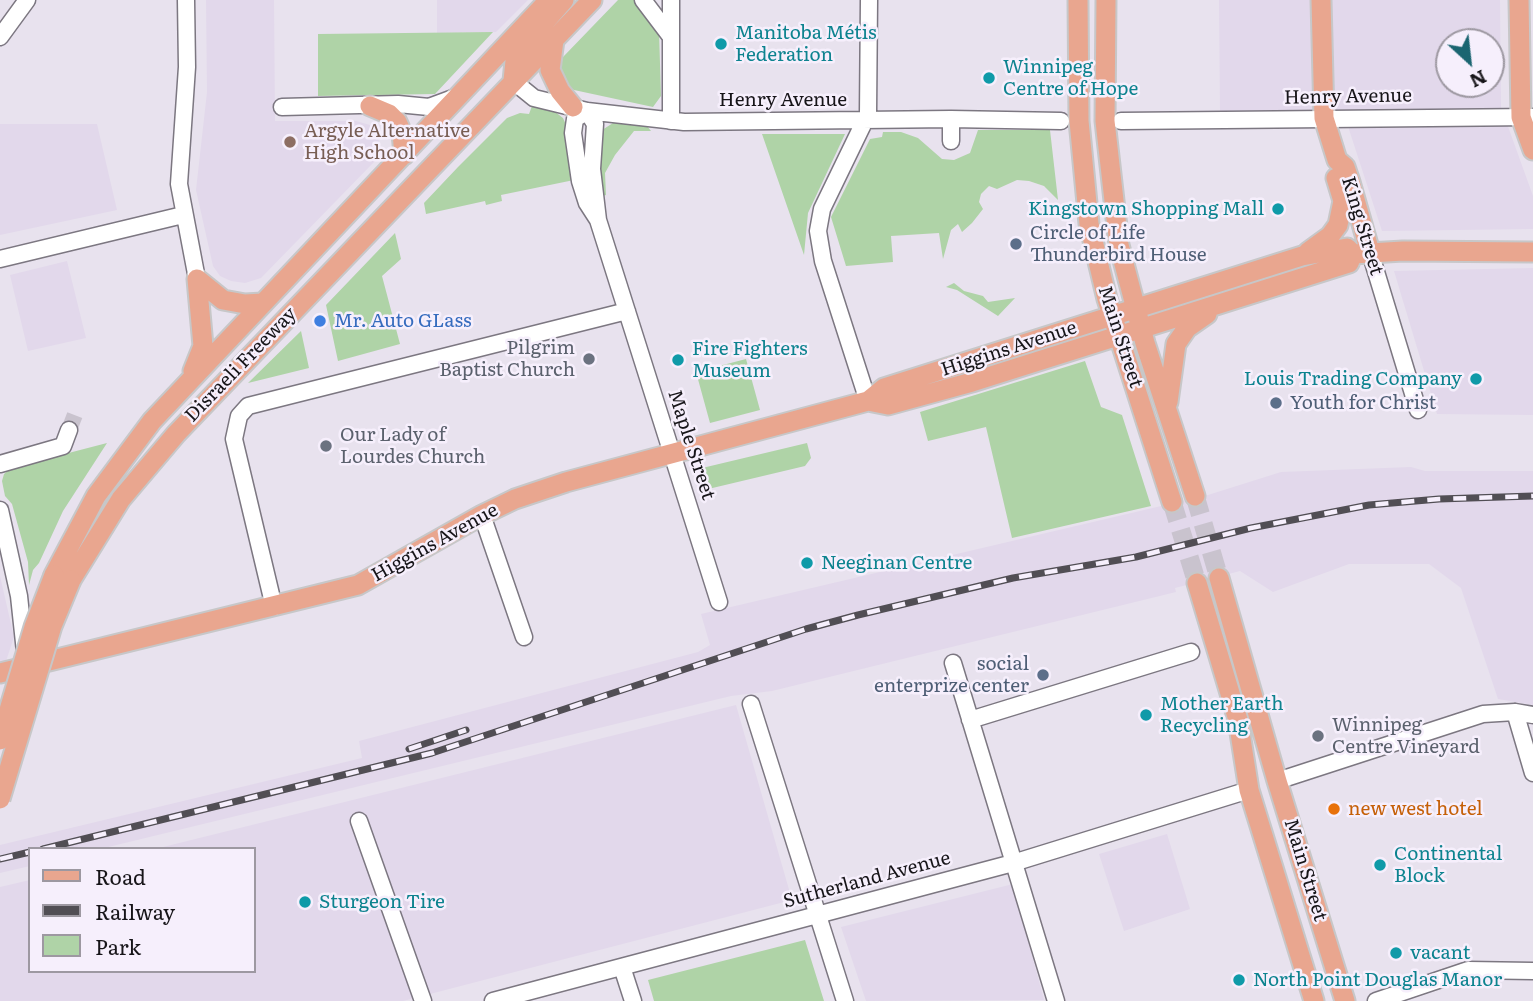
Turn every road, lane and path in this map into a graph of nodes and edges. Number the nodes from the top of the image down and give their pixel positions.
1 (27, 0) edge
2 (186, 0) edge
3 (549, 0) edge
4 (564, 0) edge
5 (592, 0) edge
6 (643, 0) edge
7 (671, 0) edge
8 (869, 0) edge
9 (1078, 0) edge
10 (1105, 0) edge
11 (1321, 0) edge
12 (1519, 0) edge
13 (0, 37) edge
14 (671, 37) junction
15 (554, 40) junction
16 (513, 81) junction
17 (456, 97) junction
18 (370, 106) junction
19 (282, 107) dead end
20 (580, 109) junction
21 (1527, 117) edge
22 (1324, 118) junction
23 (951, 119) junction
24 (671, 121) junction
25 (866, 121) junction
26 (1061, 121) dead end
27 (1121, 121) dead end
28 (951, 141) dead end
29 (1533, 150) edge
30 (404, 155) junction
31 (1337, 160) junction
32 (183, 215) junction
33 (1533, 252) edge
34 (1361, 253) junction
35 (1302, 256) junction
36 (0, 259) edge
37 (197, 279) junction
38 (263, 303) junction
39 (1222, 303) junction
40 (1135, 309) junction
41 (627, 311) junction
42 (1113, 316) junction
43 (1141, 329) junction
44 (1120, 336) junction
45 (190, 379) junction
46 (867, 401) junction
47 (1168, 410) junction
48 (1418, 410) dead end
49 (69, 430) tunnel mouth
50 (672, 454) junction
51 (0, 464) edge
52 (1195, 496) tunnel mouth
53 (1172, 502) tunnel mouth
54 (0, 510) edge
55 (482, 515) junction
56 (63, 577) junction
57 (1219, 578) tunnel mouth
58 (1197, 583) tunnel mouth
59 (719, 602) dead end
60 (274, 607) junction
61 (524, 637) dead end
62 (1191, 652) dead end
63 (953, 663) dead end
64 (36, 664) junction
65 (0, 673) edge
66 (751, 704) dead end
67 (1514, 712) junction
68 (1533, 715) edge
69 (970, 720) junction
70 (0, 740) edge
71 (1533, 773) edge
72 (1277, 781) junction
73 (1249, 790) junction
74 (0, 799) edge
75 (359, 821) dead end
76 (1013, 863) junction
77 (817, 915) junction
78 (622, 967) junction
79 (1533, 971) edge
80 (423, 1001) edge
81 (493, 1001) edge
82 (633, 1001) edge
83 (845, 1001) edge
84 (1056, 1001) edge
85 (1314, 1001) edge
86 (1345, 1001) edge
87 (1376, 1001) edge

1 - 13 street
2 - 32 street
3 - 17 main road, Disraeli Freeway
4 - 16 main road
5 - 15 main road, Disraeli Freeway
6 - 14 street
7 - 14 street
8 - 25 street
9 - 42 main road, Main Street
10 - 40 main road, Main Street
11 - 22 main road, King Street
12 - 21 main road
14 - 24 street
15 - 16 main road, Disraeli Freeway
15 - 20 main road
16 - 20 street, Henry Avenue
16 - 56 main road, Disraeli Freeway
17 - 18 street
17 - 30 main road, Disraeli Freeway
18 - 19 street
18 - 30 main road
20 - 24 street, Henry Avenue
20 - 41 street, Maple Street
21 - 22 street, Henry Avenue
21 - 29 main road
22 - 27 street, Henry Avenue
22 - 31 main road, King Street
23 - 25 street, Henry Avenue
23 - 26 street, Henry Avenue
23 - 28 street
24 - 25 street, Henry Avenue
25 - 46 street
30 - 38 main road, Disraeli Freeway
31 - 34 main road, King Street
31 - 35 main road
32 - 36 street
32 - 37 street
33 - 34 main road, Higgins Avenue
34 - 35 main road, Higgins Avenue
34 - 39 main road, Higgins Avenue
34 - 48 street, King Street
35 - 40 main road, Higgins Avenue
37 - 38 main road
37 - 45 main road
38 - 45 main road, Disraeli Freeway
39 - 43 main road, Higgins Avenue
39 - 47 main road
40 - 42 main road, Higgins Avenue
40 - 43 main road, Main Street
41 - 50 street, Maple Street
41 - 60 street
42 - 44 main road, Main Street
42 - 46 main road, Higgins Avenue
43 - 44 main road, Higgins Avenue
43 - 47 main road, Main Street
44 - 46 main road, Higgins Avenue
44 - 53 main road, Main Street
45 - 56 main road, Disraeli Freeway
46 - 50 main road, Higgins Avenue
47 - 52 main road, Main Street
49 - 51 street
50 - 55 main road, Higgins Avenue
50 - 59 street, Maple Street
54 - 64 street
55 - 60 main road, Higgins Avenue
55 - 61 street
56 - 70 main road, Disraeli Freeway, bridge
56 - 74 main road, Disraeli Freeway, bridge
57 - 72 main road, Main Street
58 - 73 main road, Main Street
60 - 64 main road, Higgins Avenue
62 - 69 street
63 - 69 street
64 - 65 main road, Higgins Avenue
66 - 77 street
67 - 68 street
67 - 71 street
67 - 72 street
69 - 76 street
72 - 86 main road, Main Street
73 - 76 street, Sutherland Avenue
73 - 85 main road, Main Street
75 - 80 street
76 - 77 street, Sutherland Avenue
76 - 84 street
77 - 78 street, Sutherland Avenue
77 - 83 street
78 - 81 street, Sutherland Avenue
78 - 82 street
79 - 87 street

